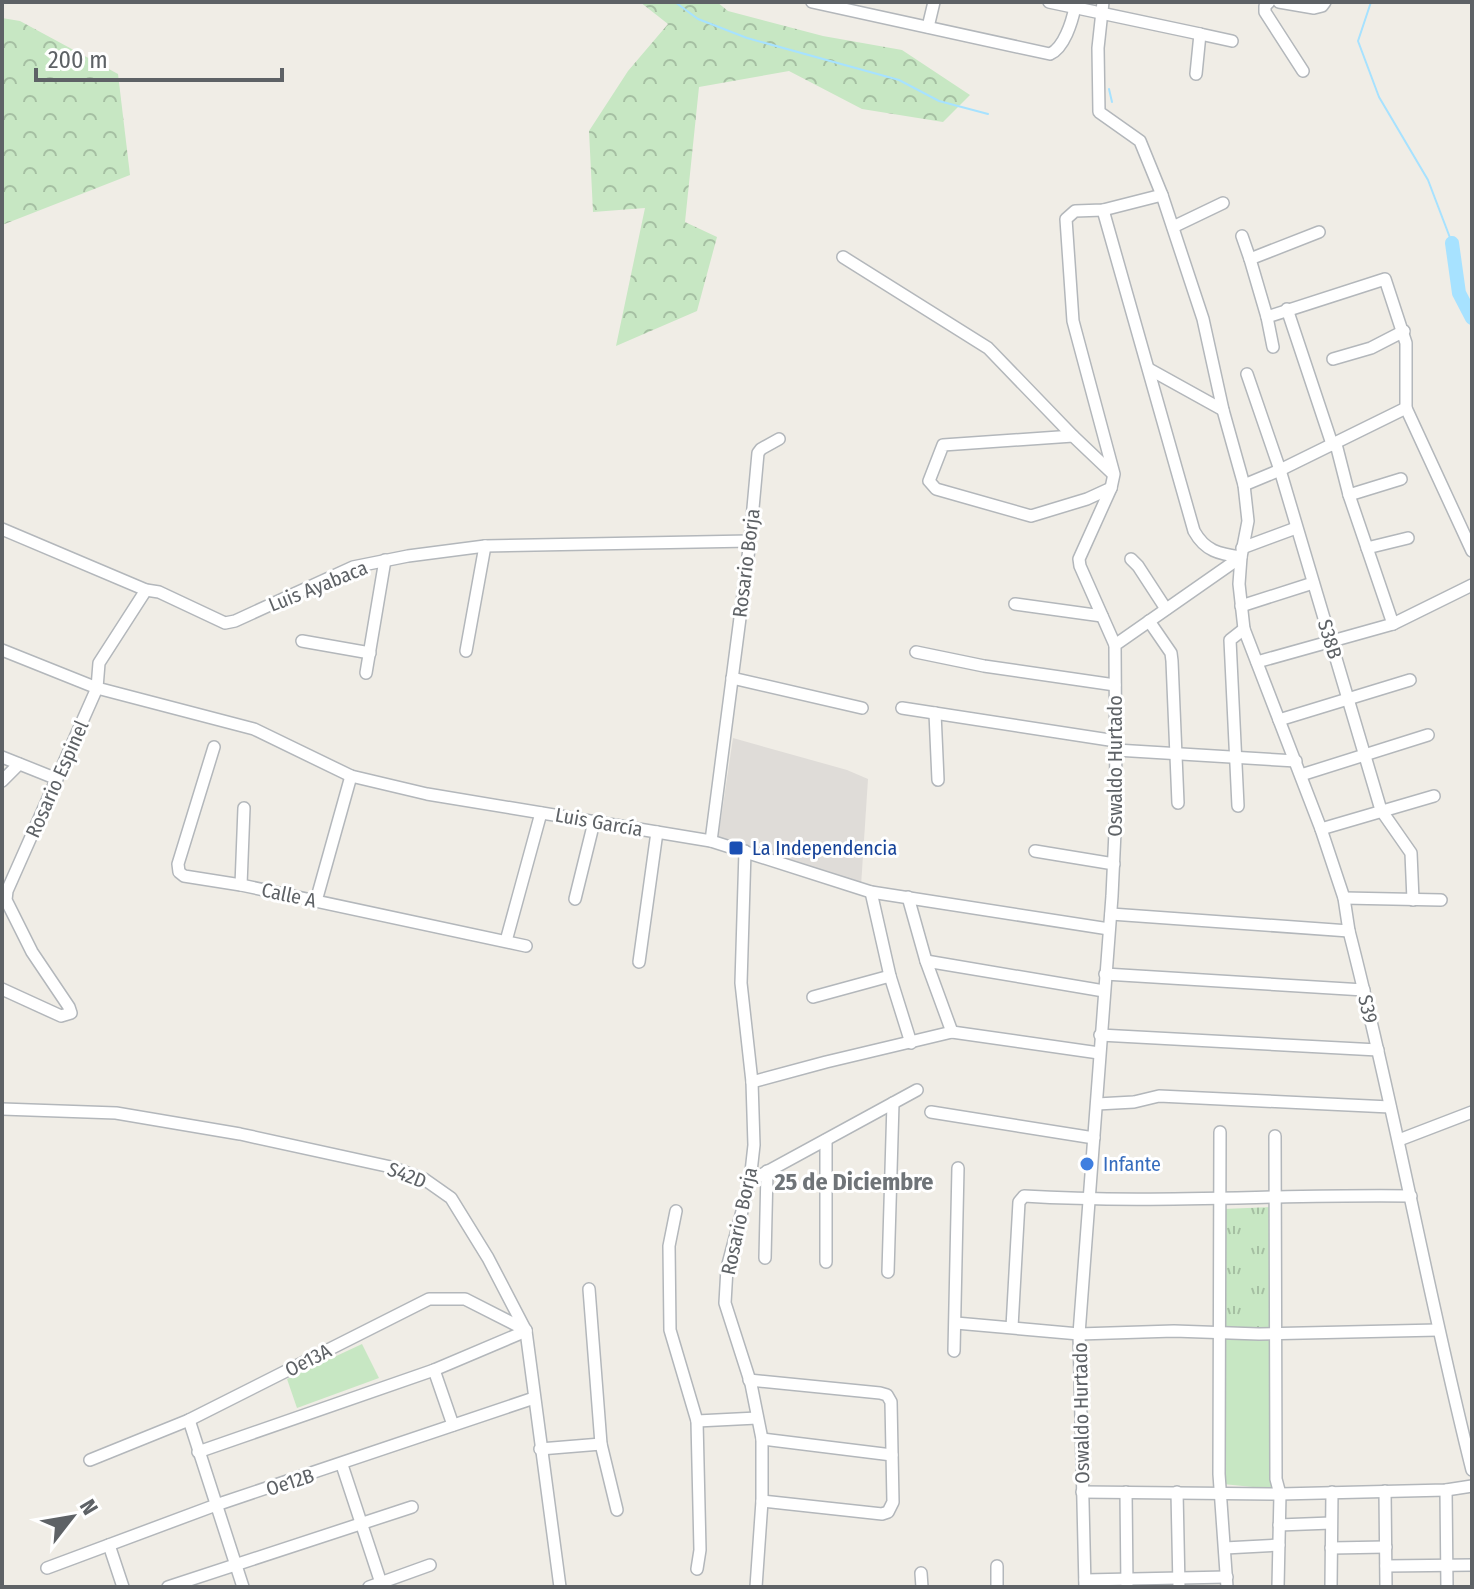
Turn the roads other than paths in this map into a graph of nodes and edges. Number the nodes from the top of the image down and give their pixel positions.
1 (812, 2) edge
2 (934, 2) edge
3 (1049, 2) edge
4 (1269, 2) edge
5 (1279, 2) edge
6 (1325, 2) edge
7 (1075, 7) junction
8 (1102, 7) edge
9 (928, 27) junction
10 (1200, 34) junction
11 (1232, 41) dead end
12 (1303, 71) dead end
13 (1196, 74) dead end
14 (1162, 195) junction
15 (1223, 203) dead end
16 (1103, 210) junction
17 (1173, 227) junction
18 (1319, 232) dead end
19 (1242, 236) dead end
20 (843, 257) dead end
21 (1250, 259) junction
22 (1287, 309) junction
23 (1267, 317) junction
24 (1404, 331) junction
25 (1273, 347) dead end
26 (1333, 359) dead end
27 (1149, 369) junction
28 (1247, 374) dead end
29 (1406, 408) junction
30 (1223, 410) junction
31 (1073, 436) junction
32 (779, 439) dead end
33 (1332, 444) junction
34 (1280, 470) junction
35 (1114, 474) junction
36 (1401, 479) dead end
37 (1244, 485) junction
38 (1111, 488) junction
39 (1349, 495) junction
40 (1296, 528) junction
41 (2, 529) edge
42 (1408, 538) dead end
43 (750, 541) junction
44 (485, 546) junction
45 (1367, 548) junction
46 (1472, 551) edge
47 (1242, 552) junction
48 (1131, 559) dead end
49 (385, 560) junction
50 (1313, 583) junction
51 (1472, 585) edge
52 (146, 590) junction
53 (1015, 604) dead end
54 (1241, 606) junction
55 (1166, 609) junction
56 (1102, 616) junction
57 (1149, 621) junction
58 (1393, 624) junction
59 (1244, 629) junction
60 (302, 641) dead end
61 (1331, 642) junction
62 (1115, 645) junction
63 (2, 650) edge
64 (466, 651) dead end
65 (916, 652) dead end
66 (370, 653) junction
67 (1257, 662) junction
68 (366, 673) dead end
69 (732, 678) junction
70 (1410, 680) dead end
71 (1115, 685) junction
72 (97, 688) junction
73 (1348, 697) junction
74 (862, 708) dead end
75 (902, 708) dead end
76 (935, 713) junction
77 (1279, 720) junction
78 (1428, 735) dead end
79 (1116, 745) junction
80 (214, 747) dead end
81 (1175, 754) junction
82 (1365, 754) junction
83 (2, 757) edge
84 (1236, 757) junction
85 (1296, 761) junction
86 (19, 764) junction
87 (1301, 775) junction
88 (351, 776) junction
89 (57, 779) junction
90 (938, 780) dead end
91 (2, 781) edge
92 (1434, 796) dead end
93 (1178, 803) dead end
94 (1238, 806) dead end
95 (244, 808) dead end
96 (1381, 810) junction
97 (541, 813) junction
98 (594, 822) junction
99 (1321, 829) junction
100 (657, 832) junction
101 (711, 841) junction
102 (745, 851) junction
103 (1035, 851) dead end
104 (1114, 864) junction
105 (241, 885) junction
106 (871, 892) junction
107 (908, 897) junction
108 (1344, 898) junction
109 (575, 899) dead end
110 (1413, 900) junction
111 (1441, 900) dead end
112 (316, 901) junction
113 (1111, 914) junction
114 (1109, 929) junction
115 (1349, 931) junction
116 (506, 941) junction
117 (526, 946) dead end
118 (926, 961) junction
119 (639, 962) dead end
120 (1105, 974) junction
121 (890, 976) junction
122 (2, 989) edge
123 (1364, 990) junction
124 (1104, 991) junction
125 (813, 997) dead end
126 (952, 1032) junction
127 (1100, 1035) junction
128 (911, 1043) junction
129 (1378, 1050) junction
130 (1099, 1053) junction
131 (752, 1082) junction
132 (917, 1090) dead end
133 (893, 1103) junction
134 (1097, 1104) junction
135 (1390, 1107) junction
136 (2, 1109) edge
137 (931, 1112) dead end
138 (1472, 1112) edge
139 (1220, 1132) dead end
140 (1275, 1136) dead end
141 (1094, 1138) junction
142 (826, 1140) junction
143 (1399, 1140) junction
144 (958, 1168) dead end
145 (767, 1171) junction
146 (750, 1181) junction
147 (1411, 1196) junction
148 (1220, 1197) junction
149 (1275, 1197) junction
150 (1090, 1200) junction
151 (676, 1211) dead end
152 (765, 1258) dead end
153 (826, 1262) dead end
154 (888, 1272) dead end
155 (589, 1289) dead end
156 (956, 1323) junction
157 (1012, 1327) junction
158 (1438, 1330) junction
159 (526, 1331) junction
160 (1219, 1333) junction
161 (1276, 1333) junction
162 (1079, 1334) junction
163 (954, 1351) dead end
164 (434, 1370) junction
165 (749, 1380) junction
166 (534, 1398) junction
167 (757, 1418) junction
168 (189, 1420) junction
169 (697, 1421) junction
170 (453, 1425) junction
171 (762, 1439) junction
172 (601, 1444) junction
173 (540, 1449) junction
174 (198, 1452) junction
175 (892, 1455) junction
176 (90, 1460) dead end
177 (342, 1465) junction
178 (1472, 1470) edge
179 (1472, 1486) edge
180 (1446, 1490) junction
181 (1385, 1491) junction
182 (1082, 1492) junction
183 (1126, 1492) junction
184 (1177, 1492) junction
185 (1221, 1492) junction
186 (1332, 1492) junction
187 (1280, 1494) junction
188 (762, 1501) junction
189 (216, 1505) junction
190 (412, 1507) dead end
191 (617, 1510) dead end
192 (1331, 1523) junction
193 (361, 1524) junction
194 (1279, 1525) junction
195 (109, 1545) junction
196 (1279, 1545) junction
197 (1386, 1547) junction
198 (1225, 1548) junction
199 (1331, 1548) junction
200 (430, 1565) dead end
201 (1472, 1565) edge
202 (236, 1566) junction
203 (997, 1566) dead end
204 (1386, 1566) junction
205 (1447, 1566) junction
206 (47, 1568) dead end
207 (697, 1569) dead end
208 (921, 1573) dead end
209 (1179, 1582) edge
210 (1227, 1582) edge
211 (1127, 1583) edge
212 (1085, 1584) edge
213 (375, 1585) edge
214 (123, 1587) edge
215 (168, 1587) edge
216 (243, 1587) edge
217 (560, 1587) edge
218 (756, 1587) edge
219 (922, 1587) edge
220 (997, 1587) edge
221 (1278, 1587) edge
222 (1331, 1587) edge
223 (1386, 1587) edge
224 (1447, 1587) edge

1 - 9 street
2 - 9 street
3 - 7 street
4 - 12 street
5 - 6 street
7 - 8 street
7 - 9 street
8 - 10 street
8 - 14 street
10 - 11 street
10 - 13 street
14 - 16 street
14 - 17 street
15 - 17 street
16 - 27 street
16 - 35 street
17 - 30 street
18 - 21 street
19 - 21 street
20 - 31 street
21 - 23 street
22 - 23 street
22 - 24 street
22 - 33 street
23 - 25 street
24 - 26 street
24 - 29 street
27 - 30 street
27 - 47 street
28 - 34 street, S38B
29 - 33 street
29 - 46 street
30 - 37 street
31 - 35 street
31 - 38 street
32 - 43 street, Rosario Borja
33 - 34 street
33 - 39 street
34 - 37 street
34 - 40 street, S38B
35 - 38 street
36 - 39 street
37 - 47 street
38 - 56 street
39 - 45 street
40 - 47 street
40 - 50 street, S38B
41 - 52 street, Luis Ayabaca
42 - 45 street
43 - 44 street, Luis Ayabaca
43 - 69 street, Rosario Borja
44 - 49 street, Luis Ayabaca
44 - 64 street
45 - 58 street
47 - 54 street, S39
47 - 55 street
48 - 55 street
49 - 52 street, Luis Ayabaca
49 - 66 street
50 - 54 street
50 - 61 street, S38B
51 - 58 street
52 - 72 street
53 - 56 street
54 - 59 street, S39
55 - 57 street
56 - 62 street
57 - 62 street
57 - 81 street
58 - 61 street
59 - 67 street, S39
59 - 84 street
60 - 66 street
61 - 67 street
61 - 73 street, S38B
62 - 71 street, Oswaldo Hurtado
63 - 72 street, Luis García
65 - 71 street
66 - 68 street
67 - 77 street, S39
69 - 74 street
69 - 101 street, Rosario Borja
70 - 73 street
71 - 79 street, Oswaldo Hurtado
72 - 88 street, Luis García
72 - 89 street, Rosario Espinel
73 - 77 street
73 - 82 street, S38B
75 - 76 street
76 - 79 street
76 - 90 street
77 - 85 street, S39
78 - 82 street
79 - 81 street
79 - 104 street, Oswaldo Hurtado
80 - 105 street, Calle A
81 - 84 street
81 - 93 street
82 - 87 street
82 - 96 street, S38B
83 - 86 street
84 - 85 street
84 - 94 street
85 - 87 street, S39
86 - 89 street
86 - 91 street
87 - 99 street, S39
88 - 97 street, Luis García
88 - 112 street
89 - 122 street, Rosario Espinel
92 - 96 street
95 - 105 street
96 - 99 street
96 - 110 street, S38B
97 - 98 street, Luis García
97 - 116 street
98 - 100 street, Luis García
98 - 109 street
99 - 108 street, S39
100 - 101 street, Luis García
100 - 119 street
101 - 102 street, Luis García
102 - 106 street, Luis García
102 - 131 street, Rosario Borja
103 - 104 street
104 - 113 street, Oswaldo Hurtado
105 - 112 street, Calle A
106 - 107 street, Luis García
106 - 121 street
107 - 114 street, Luis García
107 - 118 street
108 - 110 street
108 - 115 street, S39
110 - 111 street
112 - 116 street, Calle A
113 - 114 street, Oswaldo Hurtado
113 - 115 street
114 - 120 street, Oswaldo Hurtado
115 - 123 street, S39
116 - 117 street, Calle A
118 - 124 street
118 - 126 street
120 - 123 street
120 - 124 street, Oswaldo Hurtado
121 - 125 street
121 - 128 street
123 - 129 street, S39
124 - 127 street, Oswaldo Hurtado
126 - 128 street
126 - 130 street
127 - 129 street
127 - 130 street, Oswaldo Hurtado
128 - 131 street
129 - 135 street, S39
130 - 134 street, Oswaldo Hurtado
131 - 146 street, Rosario Borja
132 - 133 street
133 - 142 street
133 - 154 street
134 - 135 street
134 - 141 street, Oswaldo Hurtado
135 - 143 street, S39
136 - 159 street, S42D
137 - 141 street
138 - 143 street
139 - 148 street
140 - 149 street
141 - 150 street, Oswaldo Hurtado
142 - 145 street
142 - 153 street
143 - 147 street, S39
144 - 156 street
145 - 146 street
145 - 152 street
146 - 165 street, Rosario Borja
147 - 149 street
147 - 158 street, S39
148 - 149 street
148 - 150 street
148 - 160 street
149 - 161 street
150 - 157 street
150 - 162 street, Oswaldo Hurtado
151 - 169 street
155 - 172 street
156 - 157 street
156 - 163 street
157 - 162 street
158 - 161 street
158 - 178 street, S39
159 - 164 street
159 - 166 street, S42D
159 - 168 street, Oe13A
160 - 161 street
160 - 162 street
160 - 185 street
161 - 187 street
162 - 182 street, Oswaldo Hurtado
164 - 170 street
164 - 174 street
165 - 167 street, Rosario Borja
165 - 175 street
166 - 170 street, Oe12B
166 - 173 street, S42D
167 - 169 street
167 - 171 street, Rosario Borja
168 - 174 street
168 - 176 street, Oe13A
169 - 207 street
170 - 177 street, Oe12B
171 - 175 street
171 - 188 street, Rosario Borja
172 - 173 street
172 - 191 street
173 - 217 street, S42D
174 - 189 street
175 - 188 street
177 - 189 street, Oe12B
177 - 193 street
179 - 180 street
180 - 181 street
180 - 205 street
181 - 186 street
181 - 197 street
182 - 183 street
182 - 212 street, Oswaldo Hurtado
183 - 184 street
183 - 211 street
184 - 185 street
184 - 209 street
185 - 187 street
185 - 198 street
186 - 187 street
186 - 192 street
187 - 194 street
188 - 218 street, Rosario Borja
189 - 195 street, Oe12B
189 - 202 street
190 - 193 street
192 - 194 street
192 - 199 street
193 - 202 street
193 - 213 street
194 - 196 street
195 - 206 street, Oe12B
195 - 214 street
196 - 198 street
196 - 221 street
197 - 199 street
197 - 204 street
198 - 210 street
199 - 222 street
200 - 213 street
201 - 205 street
202 - 215 street
202 - 216 street
203 - 220 street
204 - 205 street
204 - 223 street
205 - 224 street
208 - 219 street
209 - 210 street
209 - 211 street
211 - 212 street

